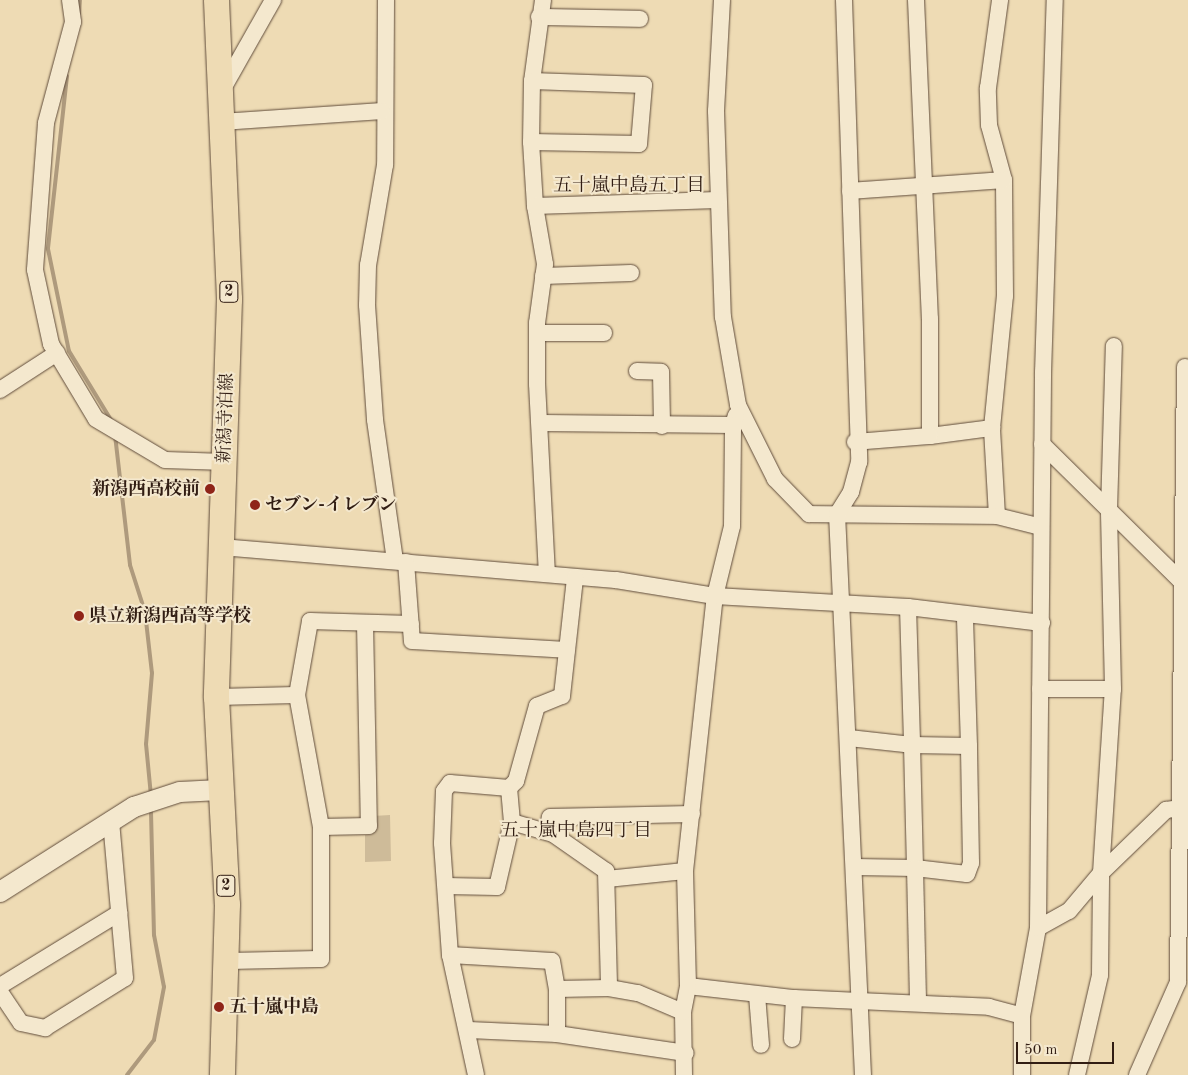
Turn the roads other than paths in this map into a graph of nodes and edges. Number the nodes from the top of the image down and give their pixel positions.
1 (70, 0) edge
2 (216, 0) edge
3 (273, 0) edge
4 (386, 0) edge
5 (543, 0) edge
6 (722, 0) edge
7 (844, 0) edge
8 (916, 0) edge
9 (1000, 0) edge
10 (1055, 0) edge
11 (539, 17) junction
12 (640, 19) dead end
13 (532, 81) junction
14 (221, 92) junction
15 (382, 111) junction
16 (222, 122) junction
17 (531, 142) junction
18 (1004, 180) junction
19 (922, 185) junction
20 (850, 191) junction
21 (718, 200) junction
22 (535, 206) junction
23 (630, 273) dead end
24 (543, 276) junction
25 (537, 333) junction
26 (604, 333) dead end
27 (1114, 346) dead end
28 (57, 353) junction
29 (1184, 367) dead end
30 (637, 371) dead end
31 (0, 390) edge
32 (738, 405) junction
33 (542, 423) junction
34 (662, 426) junction
35 (733, 426) junction
36 (992, 428) junction
37 (930, 436) junction
38 (855, 442) junction
39 (1042, 444) junction
40 (224, 462) junction
41 (1109, 510) junction
42 (837, 514) junction
43 (998, 516) junction
44 (1041, 527) junction
45 (222, 547) junction
46 (401, 561) junction
47 (548, 574) junction
48 (575, 578) junction
49 (1184, 580) edge
50 (715, 596) junction
51 (844, 607) junction
52 (908, 607) junction
53 (965, 616) junction
54 (365, 623) junction
55 (1042, 623) junction
56 (411, 624) junction
57 (567, 650) junction
58 (1040, 688) junction
59 (1113, 689) junction
60 (297, 695) junction
61 (216, 697) junction
62 (849, 738) junction
63 (912, 744) junction
64 (969, 746) junction
65 (510, 788) junction
66 (220, 790) junction
67 (1182, 807) edge
68 (692, 814) junction
69 (111, 820) junction
70 (512, 822) junction
71 (322, 827) junction
72 (547, 832) junction
73 (855, 867) junction
74 (915, 868) junction
75 (685, 871) junction
76 (1101, 872) junction
77 (607, 879) junction
78 (446, 886) junction
79 (0, 892) edge
80 (119, 913) junction
81 (1038, 928) junction
82 (450, 955) junction
83 (227, 961) junction
84 (0, 986) edge
85 (688, 986) junction
86 (557, 988) junction
87 (609, 988) junction
88 (0, 992) edge
89 (757, 995) junction
90 (794, 998) junction
91 (861, 999) junction
92 (918, 1002) junction
93 (683, 1012) junction
94 (1022, 1016) junction
95 (469, 1030) junction
96 (557, 1034) junction
97 (792, 1039) dead end
98 (761, 1045) dead end
99 (686, 1053) junction
100 (222, 1075) edge
101 (476, 1075) edge
102 (684, 1075) edge
103 (863, 1075) edge
104 (1022, 1075) edge
105 (1076, 1075) edge
106 (1137, 1075) edge

1 - 28 street
2 - 14 main road, 新潟寺泊線 / 2
3 - 14 street
4 - 15 street
5 - 11 street
6 - 21 street
7 - 20 street
8 - 19 street
9 - 18 street
10 - 39 street
11 - 12 street
11 - 13 street
13 - 17 street
13 - 17 street
14 - 16 main road, 新潟寺泊線 / 2
15 - 16 street
15 - 46 street
16 - 40 main road, 新潟寺泊線 / 2
17 - 22 street
18 - 19 street
18 - 36 street
19 - 20 street
19 - 37 street
20 - 38 street
21 - 22 street
21 - 32 street
22 - 24 street
23 - 24 street
24 - 25 street
25 - 26 street
25 - 33 street
27 - 41 street
28 - 31 street
28 - 40 street
29 - 49 street
30 - 34 street
32 - 35 street
32 - 42 street
33 - 34 street
33 - 47 street
34 - 35 street
35 - 50 street
36 - 37 street
36 - 43 street
37 - 38 street
38 - 42 street
39 - 41 street
39 - 44 street
40 - 45 main road, 新潟寺泊線 / 2
41 - 49 street
41 - 59 street
42 - 43 street
42 - 51 street
43 - 44 street
44 - 55 street
45 - 46 street
45 - 61 main road, 新潟寺泊線 / 2
46 - 47 street
46 - 56 street
47 - 48 street
48 - 50 street
48 - 57 street
49 - 67 street
50 - 51 street
50 - 68 street
51 - 52 street
51 - 62 street
52 - 53 street
52 - 63 street
53 - 55 street
53 - 64 street
54 - 56 street
54 - 60 street
54 - 71 street
55 - 58 street
56 - 57 street
57 - 65 street
58 - 59 street
58 - 81 street
59 - 76 street
60 - 61 street
60 - 71 street
61 - 66 main road, 新潟寺泊線 / 2
62 - 63 street
62 - 73 street
63 - 64 street
63 - 74 street
64 - 74 street
65 - 70 street
65 - 78 street
66 - 69 street
66 - 83 main road, 新潟寺泊線 / 2
67 - 76 street
67 - 106 street
68 - 72 street
68 - 75 street
69 - 79 street
69 - 80 street
70 - 72 street
70 - 78 street
71 - 83 street
72 - 77 street
73 - 74 street
73 - 91 street
74 - 92 street
75 - 77 street
75 - 85 street
76 - 81 street
76 - 105 street
77 - 87 street
78 - 82 street
80 - 84 street
80 - 88 street
81 - 94 street
82 - 86 street
82 - 95 street
83 - 100 main road, 新潟寺泊線 / 2
85 - 89 street
85 - 93 street
86 - 87 street
86 - 96 street
87 - 93 street
89 - 90 street
89 - 98 street
90 - 91 street
90 - 97 street
91 - 92 street
91 - 103 street
92 - 94 street
93 - 99 street
94 - 104 street
95 - 96 street
95 - 101 street
96 - 99 street
99 - 102 street

